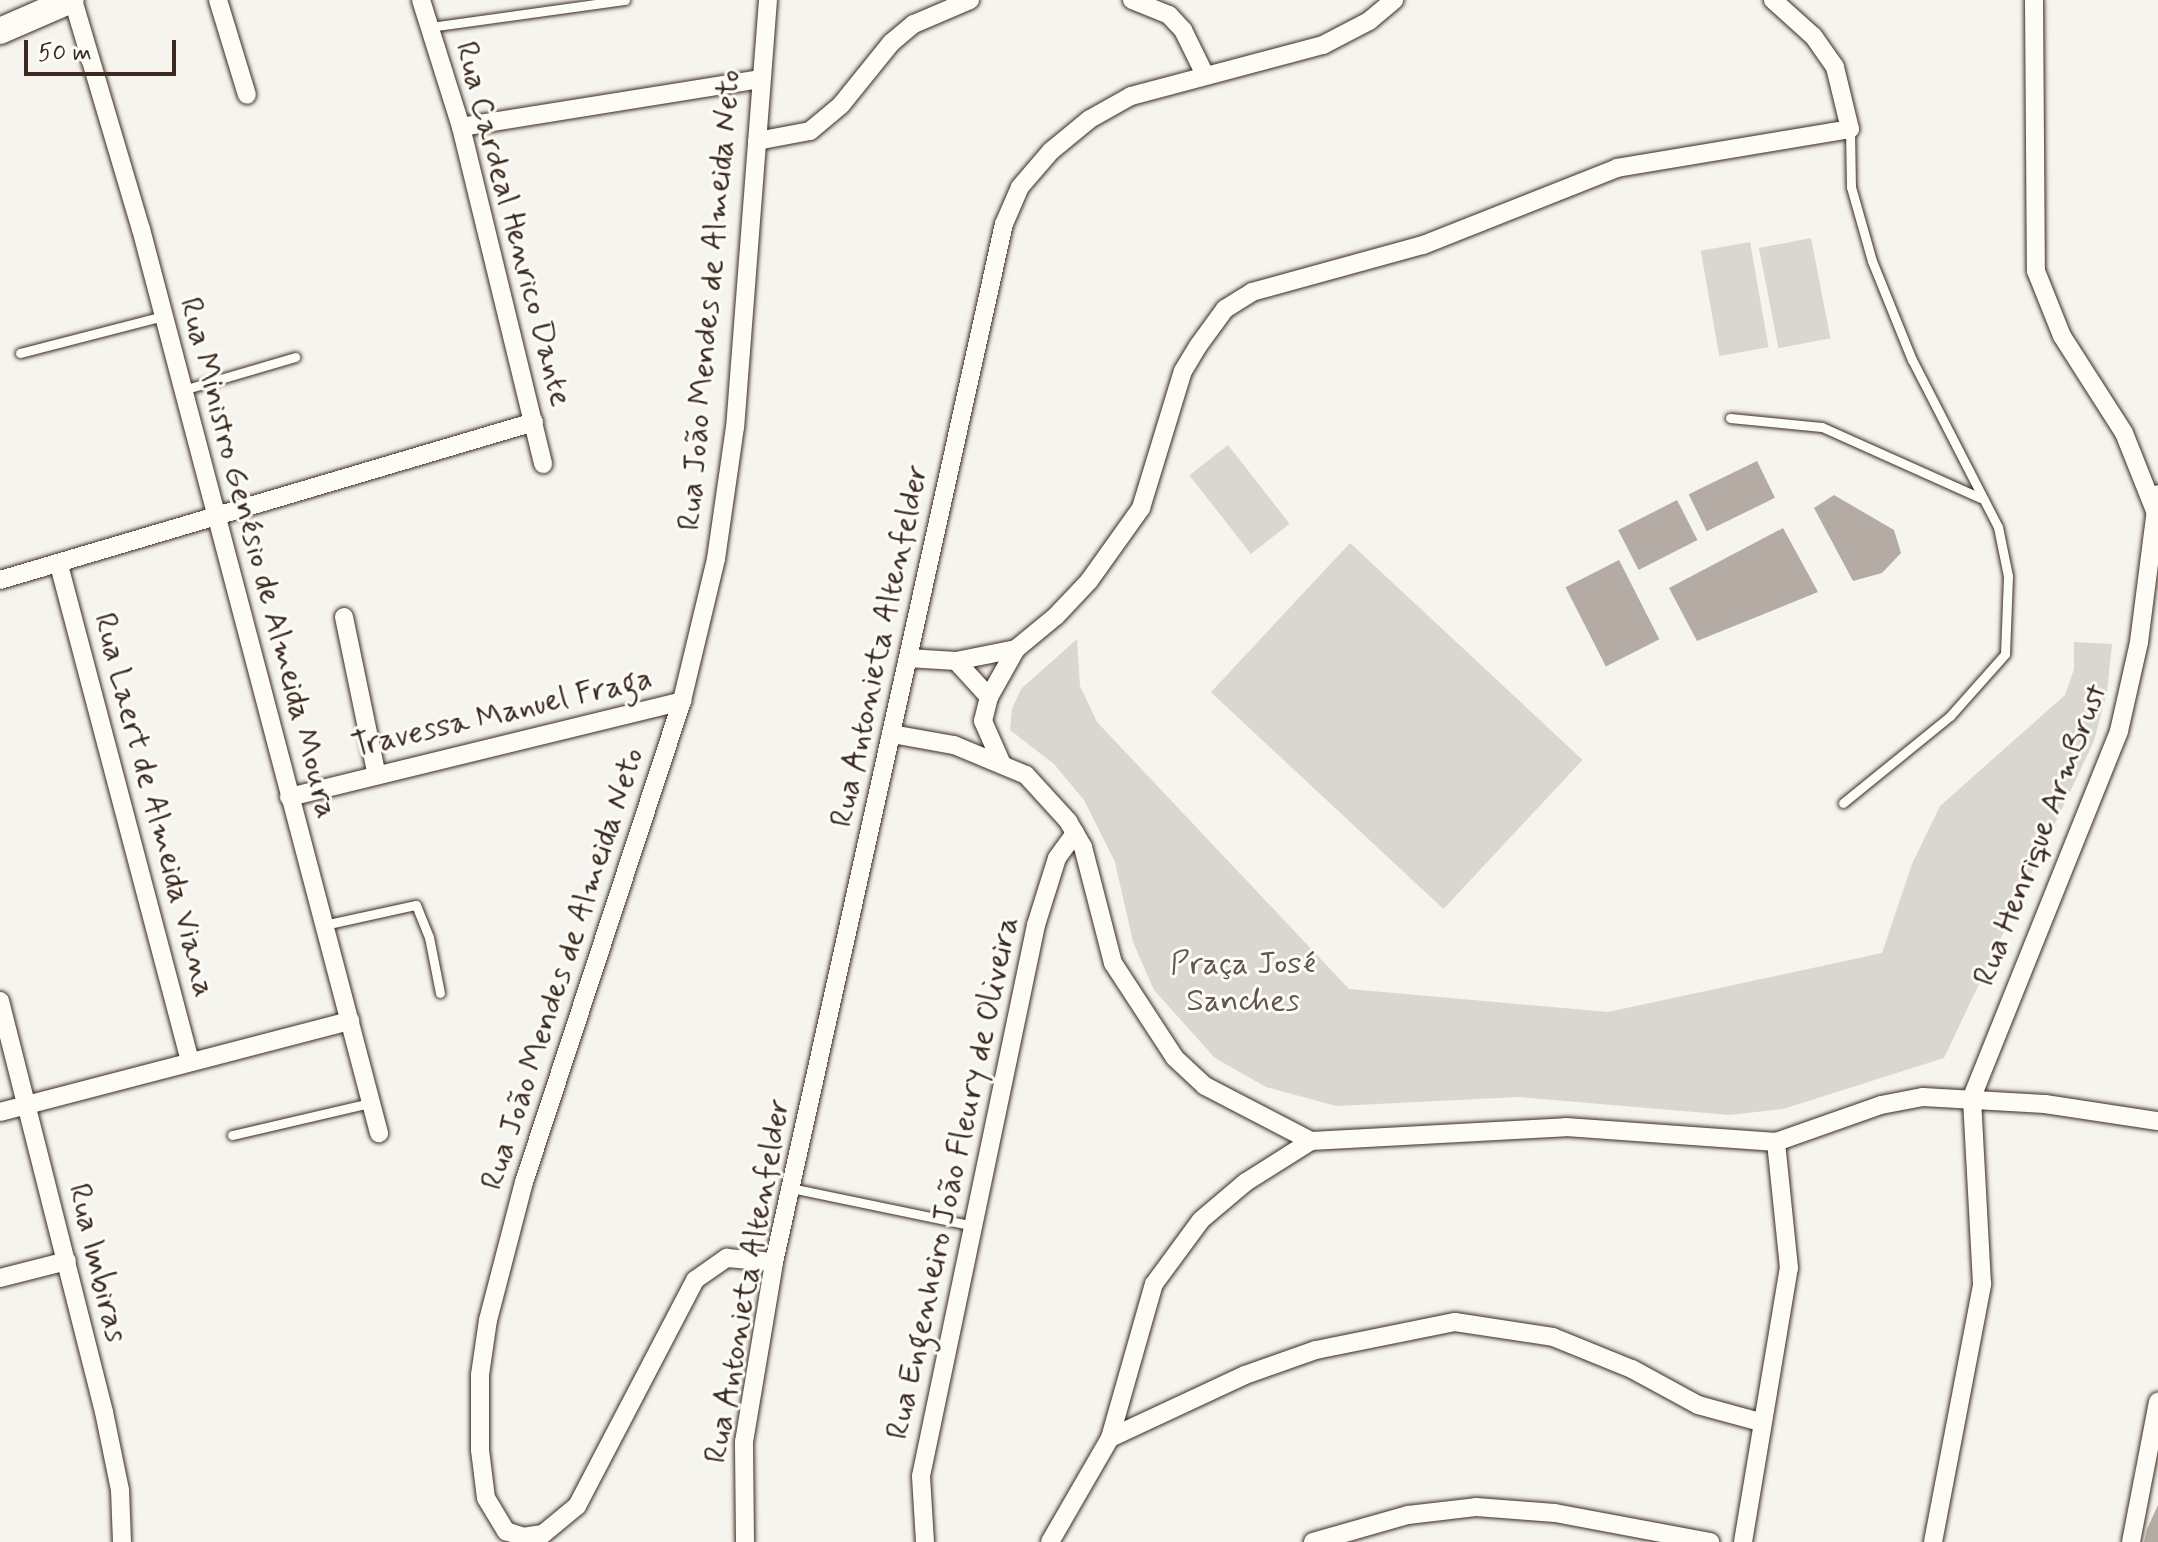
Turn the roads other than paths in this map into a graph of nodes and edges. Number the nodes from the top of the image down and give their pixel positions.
1 (72, 0) edge
2 (218, 0) edge
3 (421, 0) edge
4 (625, 0) edge
5 (768, 0) edge
6 (970, 0) edge
7 (1132, 0) edge
8 (1394, 0) edge
9 (1773, 0) edge
10 (2034, 0) edge
11 (33, 7) edge
12 (430, 27) junction
13 (0, 31) edge
14 (1205, 75) junction
15 (761, 79) junction
16 (247, 95) dead end
17 (461, 127) junction
18 (1850, 129) junction
19 (757, 141) junction
20 (163, 316) junction
21 (20, 353) dead end
22 (295, 357) dead end
23 (182, 391) junction
24 (1730, 418) dead end
25 (534, 422) junction
26 (543, 464) dead end
27 (1981, 498) junction
28 (2156, 502) edge
29 (218, 519) junction
30 (59, 565) junction
31 (0, 580) edge
32 (344, 617) dead end
33 (1016, 649) junction
34 (908, 658) junction
35 (956, 661) junction
36 (989, 697) junction
37 (682, 701) junction
38 (983, 721) junction
39 (892, 734) junction
40 (954, 745) junction
41 (1001, 762) junction
42 (376, 772) junction
43 (289, 797) junction
44 (1843, 803) dead end
45 (1075, 833) junction
46 (324, 925) junction
47 (440, 993) dead end
48 (0, 1001) edge
49 (350, 1021) junction
50 (190, 1061) junction
51 (1972, 1097) junction
52 (370, 1103) junction
53 (25, 1105) junction
54 (0, 1112) edge
55 (2158, 1121) edge
56 (379, 1133) dead end
57 (232, 1135) dead end
58 (1311, 1141) junction
59 (1776, 1142) junction
60 (791, 1188) junction
61 (975, 1226) junction
62 (67, 1261) junction
63 (774, 1262) junction
64 (0, 1278) edge
65 (2158, 1402) edge
66 (1760, 1422) junction
67 (1110, 1438) junction
68 (122, 1542) edge
69 (745, 1542) edge
70 (925, 1542) edge
71 (1050, 1542) edge
72 (1313, 1542) edge
73 (1710, 1542) edge
74 (1743, 1542) edge
75 (1933, 1542) edge
76 (2131, 1542) edge

1 - 11 main road
1 - 20 street, Rua Ministro Genésio de Almeida Moura
2 - 16 street
3 - 12 street, Rua Cardeal Henrico Dante
4 - 12 lane
5 - 15 street, Rua João Mendes de Almeida Neto
6 - 19 street
7 - 14 street
8 - 14 street, Rua Antonieta Altenfelder
9 - 18 street
10 - 28 street
11 - 13 main road
12 - 17 street, Rua Cardeal Henrico Dante
14 - 34 street, Rua Antonieta Altenfelder
15 - 17 street
15 - 19 street, Rua João Mendes de Almeida Neto
17 - 25 street, Rua Cardeal Henrico Dante
18 - 27 lane
18 - 33 street
19 - 37 street, Rua João Mendes de Almeida Neto
20 - 21 lane
20 - 23 street, Rua Ministro Genésio de Almeida Moura
22 - 23 lane
23 - 29 street, Rua Ministro Genésio de Almeida Moura
24 - 27 lane
25 - 26 street, Rua Cardeal Henrico Dante
25 - 29 street
27 - 44 lane
28 - 51 street, Rua Henrique ArmBrust
29 - 30 street
29 - 43 street, Rua Ministro Genésio de Almeida Moura
30 - 31 street
30 - 50 street, Rua Laert de Almeida Viana
32 - 42 street
33 - 35 street
33 - 36 street
34 - 35 street
34 - 39 street, Rua Antonieta Altenfelder
35 - 36 street
36 - 38 street
37 - 42 street, Travessa Manuel Fraga
37 - 63 street, Rua João Mendes de Almeida Neto
38 - 40 street
38 - 41 street
39 - 40 street
39 - 60 street, Rua Antonieta Altenfelder
40 - 41 street
41 - 45 street
42 - 43 street, Travessa Manuel Fraga
43 - 46 street, Rua Ministro Genésio de Almeida Moura
45 - 58 street
45 - 61 street, Rua Engenheiro João Fleury de Oliveira
46 - 47 lane
46 - 49 street, Rua Ministro Genésio de Almeida Moura
48 - 53 street, Rua Imbiras
49 - 50 street
49 - 52 street, Rua Ministro Genésio de Almeida Moura
50 - 53 street
51 - 55 street
51 - 59 street
51 - 75 street
52 - 56 street, Rua Ministro Genésio de Almeida Moura
52 - 57 lane
53 - 54 street
53 - 62 street, Rua Imbiras
58 - 59 street
58 - 67 street
59 - 66 street
60 - 61 lane
60 - 63 street, Rua Antonieta Altenfelder
61 - 70 street, Rua Engenheiro João Fleury de Oliveira
62 - 64 street
62 - 68 street, Rua Imbiras
63 - 69 street, Rua Antonieta Altenfelder
65 - 76 street
66 - 67 street
66 - 74 street
67 - 71 street
72 - 73 street

